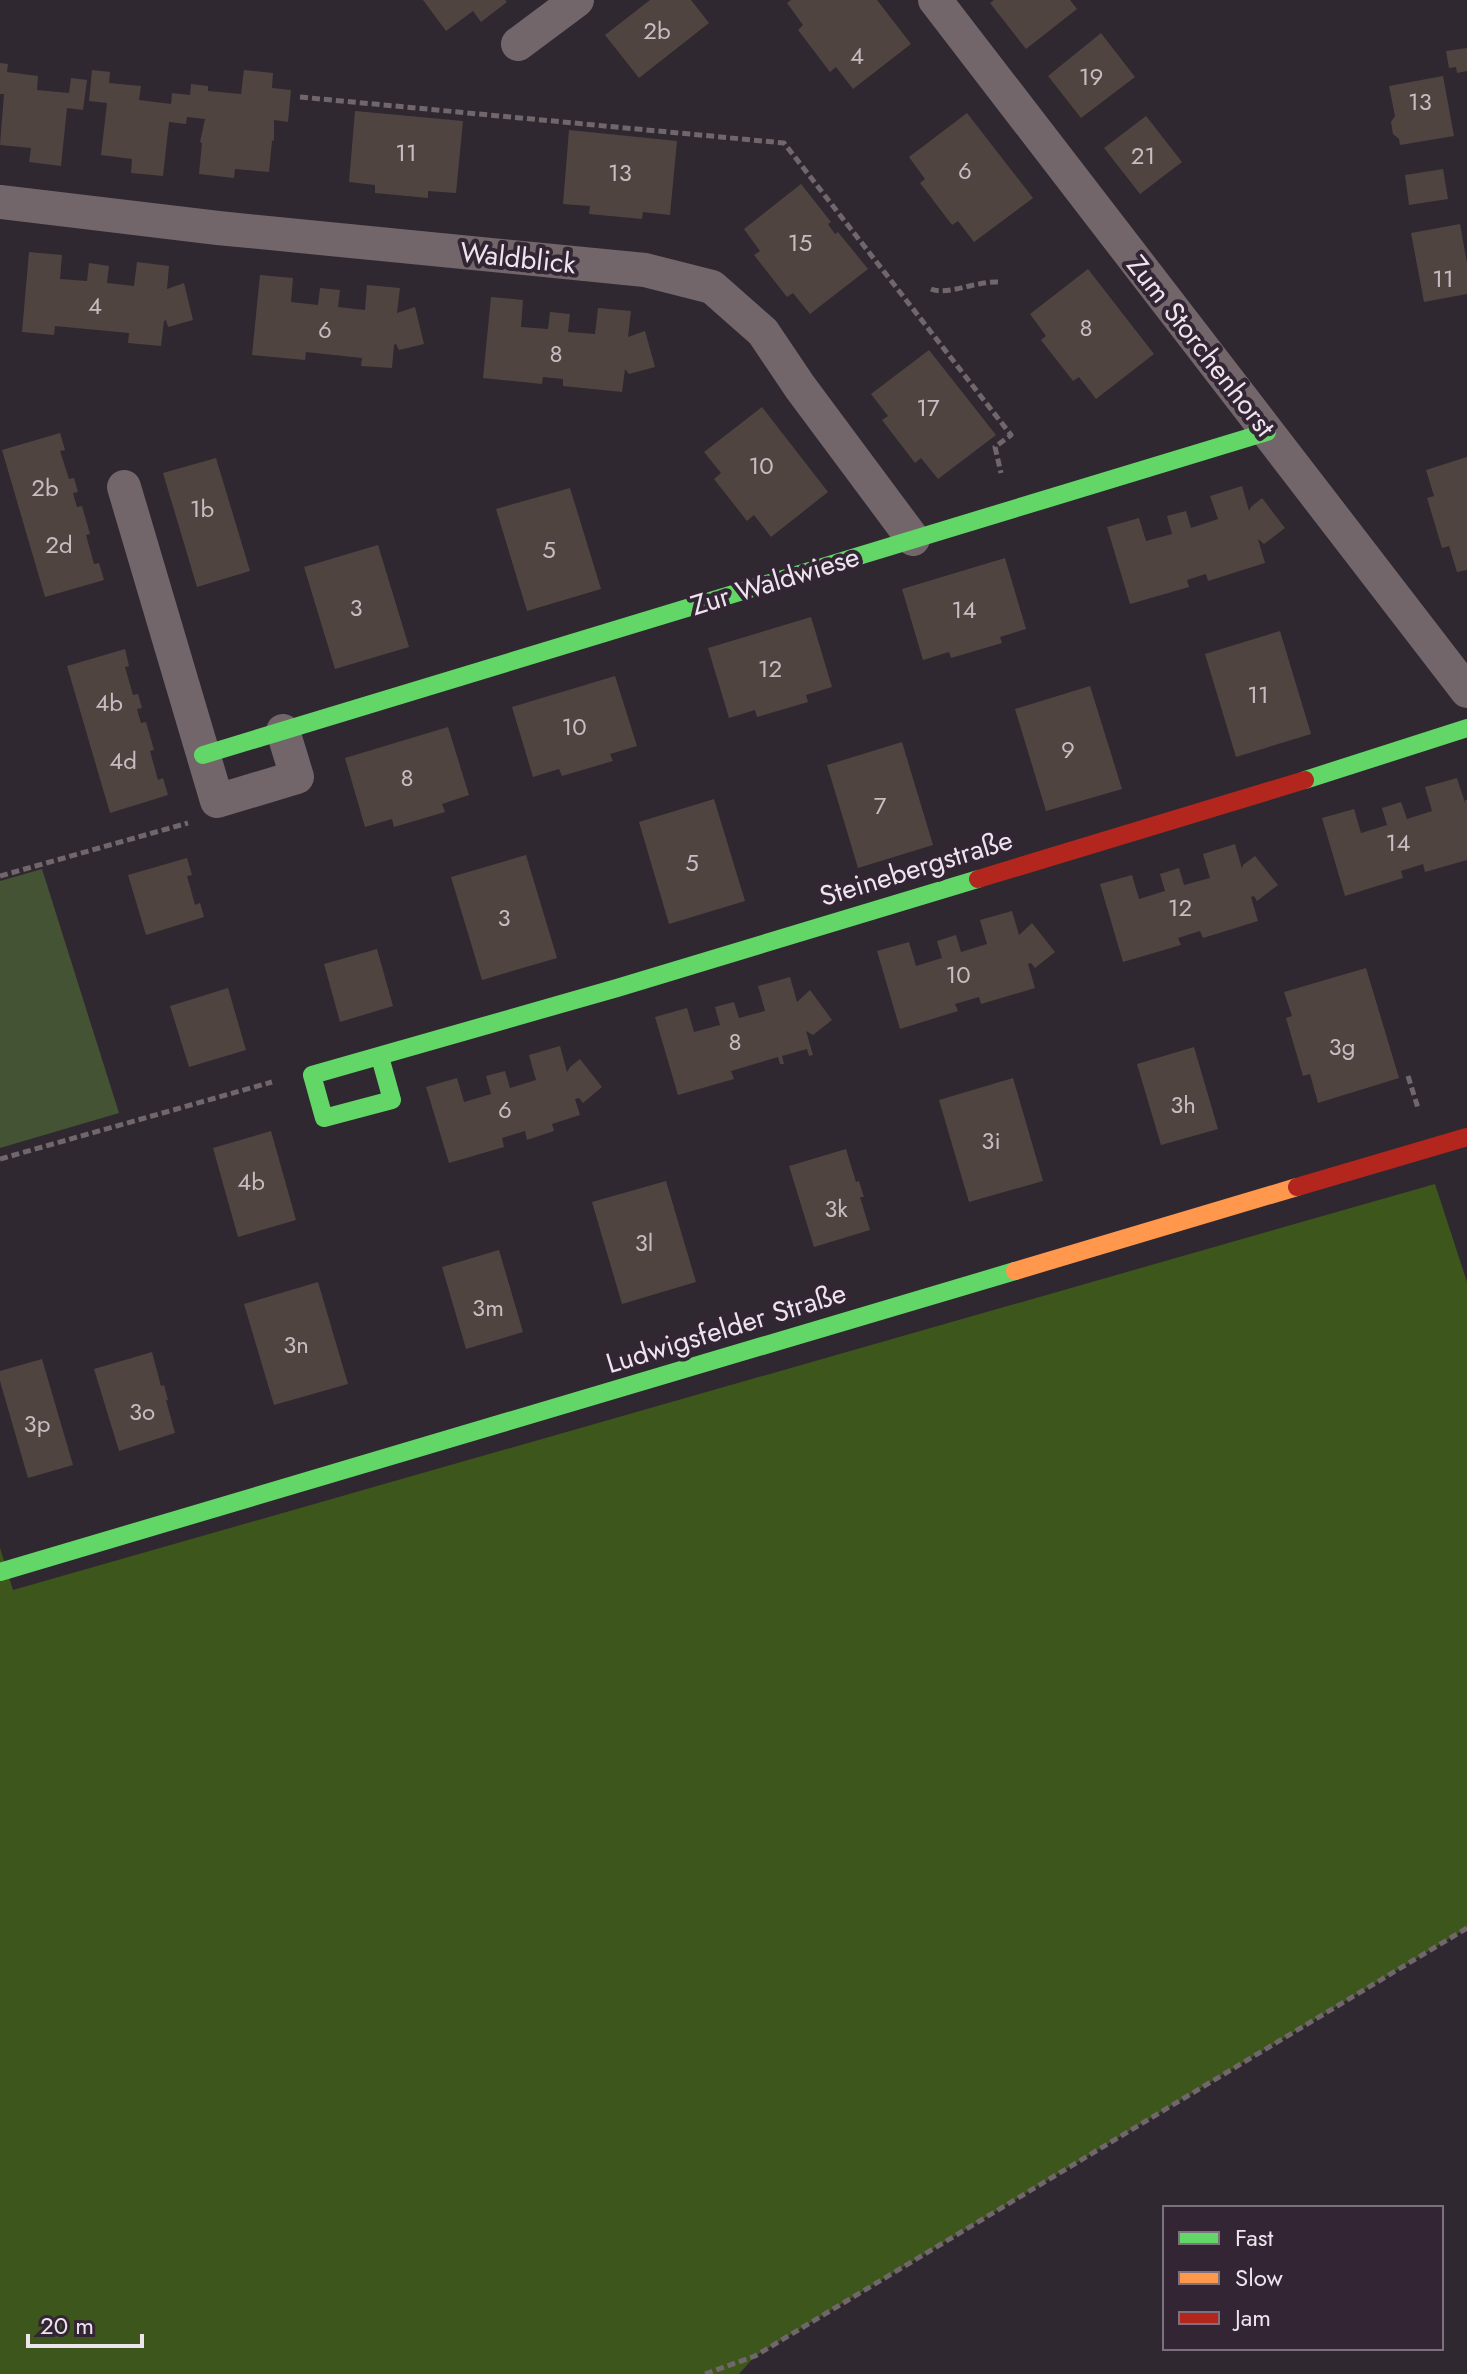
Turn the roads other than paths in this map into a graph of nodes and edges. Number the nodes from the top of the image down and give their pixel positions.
1 (577, 0) edge
2 (935, 0) edge
3 (518, 44) dead end
4 (0, 202) edge
5 (1267, 432) junction
6 (124, 487) dead end
7 (913, 539) junction
8 (1467, 691) edge
9 (1467, 728) edge
10 (283, 731) junction
11 (203, 755) junction
12 (380, 1057) junction
13 (1467, 1137) edge
14 (0, 1572) edge

1 - 3 street
2 - 5 street, Zum Storchenhorst
4 - 7 street, Waldblick
5 - 7 street, Zur Waldwiese
5 - 8 street, Zum Storchenhorst
6 - 11 street
7 - 10 street, Zur Waldwiese
9 - 12 street, Steinebergstraße
10 - 11 street, Zur Waldwiese
10 - 11 street
12 - 12 street, Steinebergstraße
13 - 14 street, Ludwigsfelder Straße

